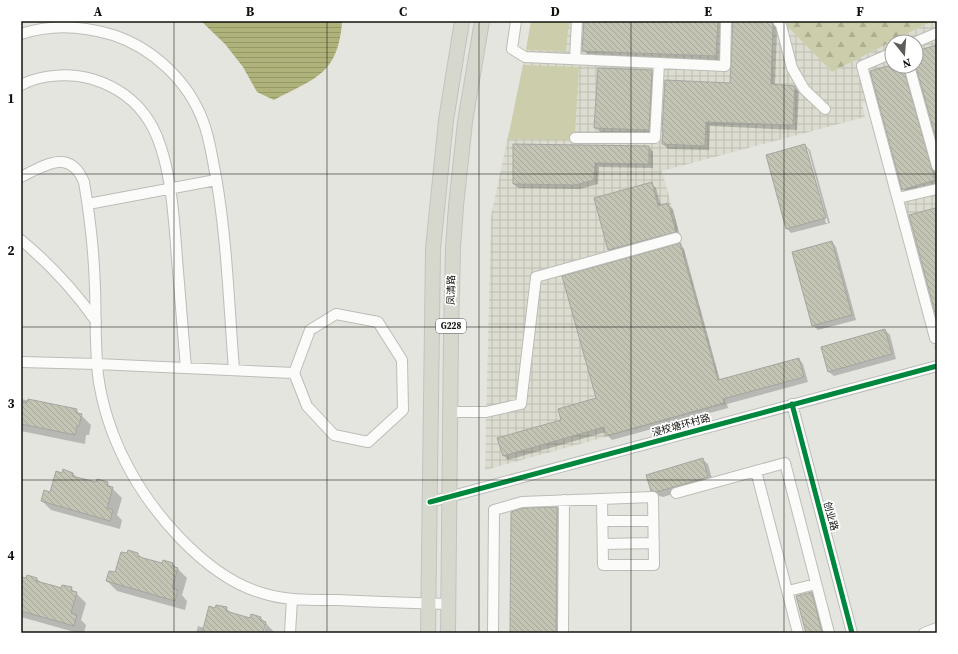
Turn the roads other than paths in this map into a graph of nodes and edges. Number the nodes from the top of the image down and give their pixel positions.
1 (462, 21) edge
2 (482, 21) edge
3 (516, 21) edge
4 (577, 21) edge
5 (726, 21) edge
6 (778, 21) edge
7 (937, 33) edge
8 (21, 34) edge
9 (924, 39) edge
10 (884, 56) edge
11 (575, 60) junction
12 (659, 63) junction
13 (911, 74) edge
14 (21, 84) edge
15 (825, 109) dead end
16 (575, 138) dead end
17 (937, 166) edge
18 (21, 177) edge
19 (216, 180) junction
20 (170, 189) junction
21 (937, 189) edge
22 (898, 198) junction
23 (88, 204) junction
24 (676, 238) dead end
25 (21, 240) edge
26 (96, 321) junction
27 (937, 338) edge
28 (22, 361) edge
29 (97, 364) junction
30 (937, 366) edge
31 (186, 368) junction
32 (234, 370) junction
33 (294, 373) junction
34 (792, 404) junction
35 (450, 412) junction
36 (756, 471) junction
37 (676, 493) dead end
38 (449, 497) junction
39 (602, 499) junction
40 (564, 500) junction
41 (430, 502) junction
42 (602, 521) junction
43 (653, 521) junction
44 (654, 543) junction
45 (603, 544) junction
46 (816, 584) junction
47 (788, 591) junction
48 (292, 599) junction
49 (429, 603) junction
50 (448, 604) junction
51 (937, 628) edge
52 (290, 633) edge
53 (428, 633) edge
54 (448, 633) edge
55 (493, 633) edge
56 (563, 633) edge
57 (798, 633) edge
58 (829, 633) edge
59 (852, 633) edge
60 (924, 633) edge

1 - 41 highway, 凤清路 / G228
2 - 35 highway, 凤清路 / G228
3 - 11 street
4 - 11 street
5 - 12 street
6 - 15 street
7 - 9 street
8 - 19 street
10 - 22 street
11 - 12 street
12 - 16 street
13 - 17 street
14 - 20 street
18 - 23 street
19 - 20 street
19 - 32 street
20 - 23 street
20 - 31 street
21 - 22 street
22 - 27 street
23 - 26 street
24 - 35 street
25 - 26 street
26 - 29 street
28 - 29 street
29 - 31 street
29 - 48 street
30 - 34 street, 浸校塘环村路
31 - 32 street
32 - 33 street
33 - 33 street
34 - 38 street, 浸校塘环村路
34 - 59 street, 创业路
35 - 38 highway, 凤清路 / G228
36 - 37 street
36 - 46 street
36 - 47 street
38 - 41 street, 浸校塘环村路
38 - 50 highway, 凤清路 / G228
39 - 40 street
39 - 42 street
39 - 43 street
40 - 55 street
40 - 56 street
41 - 49 highway, 凤清路 / G228
42 - 43 street
42 - 45 street
43 - 44 street
44 - 45 street
44 - 45 street
46 - 47 street
46 - 58 street
47 - 57 street
48 - 49 street
48 - 52 street
49 - 50 street
49 - 53 highway, 凤清路 / G228
50 - 54 highway, 凤清路 / G228
51 - 60 street

